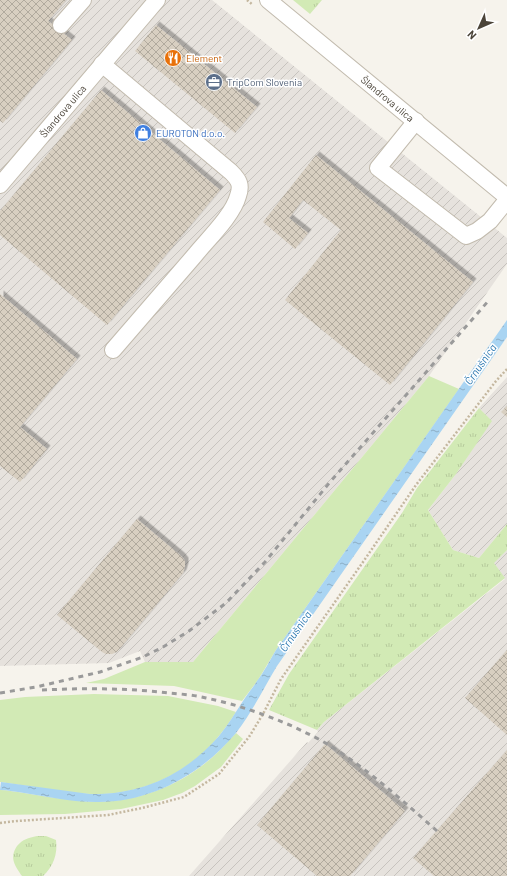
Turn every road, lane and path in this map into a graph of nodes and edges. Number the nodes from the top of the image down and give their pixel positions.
1 (83, 0) edge
2 (157, 0) edge
3 (268, 0) edge
4 (61, 25) dead end
5 (102, 64) junction
6 (416, 121) junction
7 (0, 185) edge
8 (507, 198) edge
9 (113, 350) dead end
10 (507, 369) edge
11 (0, 823) edge

1 - 4 street
2 - 5 street, Šlandrova ulica
3 - 6 street, Šlandrova ulica
5 - 7 street, Šlandrova ulica
5 - 9 street
6 - 8 street, Šlandrova ulica
6 - 8 street
10 - 11 path

